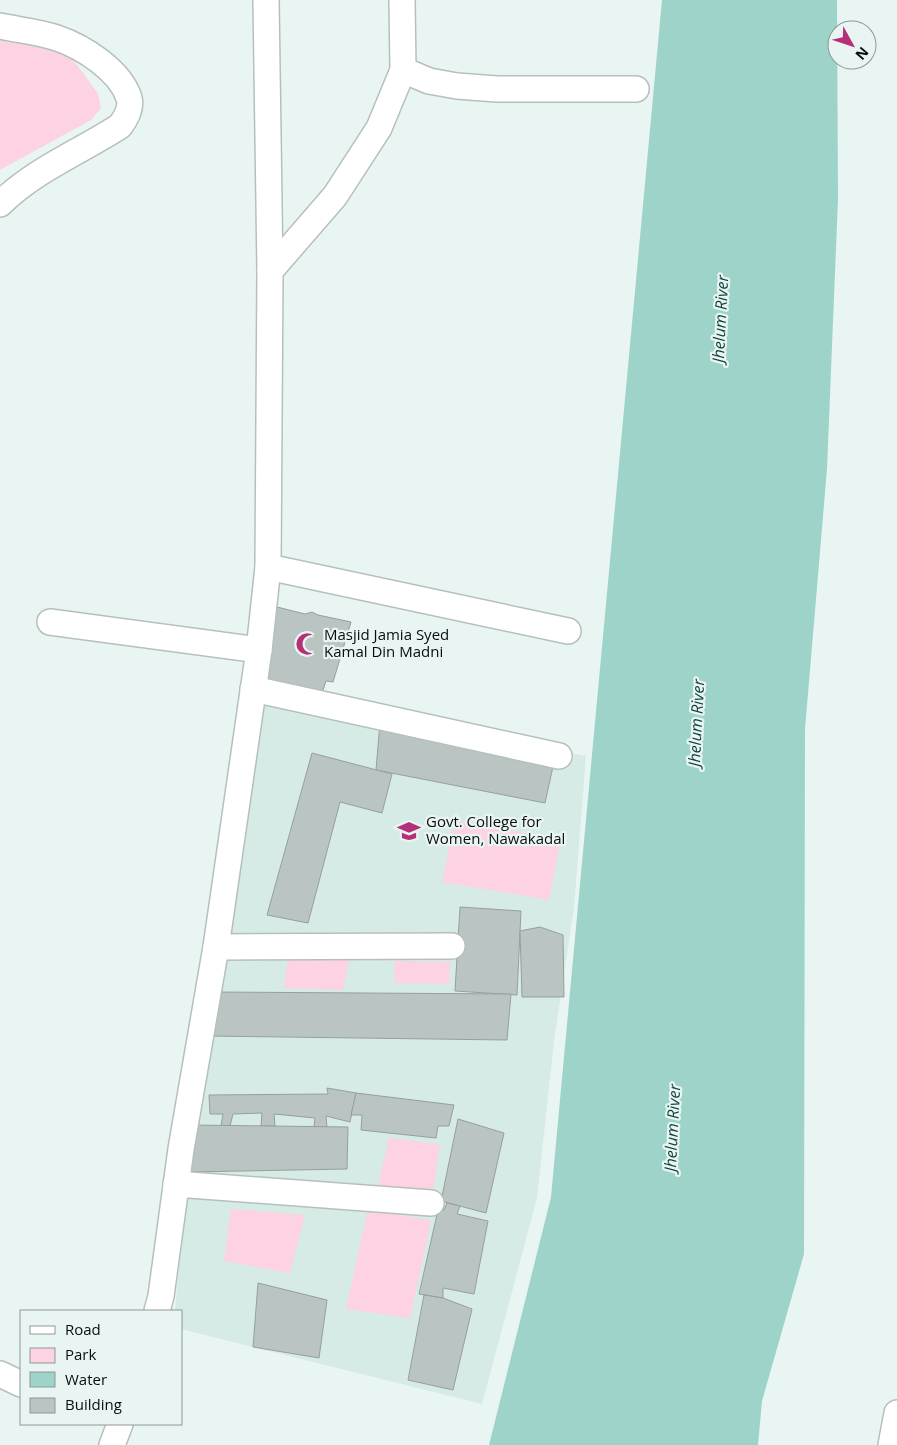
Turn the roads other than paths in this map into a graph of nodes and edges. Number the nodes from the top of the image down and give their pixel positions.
1 (266, 0) edge
2 (402, 0) edge
3 (0, 26) edge
4 (403, 70) junction
5 (636, 89) dead end
6 (0, 204) edge
7 (270, 271) junction
8 (268, 567) junction
9 (50, 622) dead end
10 (568, 631) dead end
11 (259, 650) junction
12 (253, 689) junction
13 (559, 756) dead end
14 (452, 946) dead end
15 (216, 947) junction
16 (176, 1184) junction
17 (430, 1203) dead end
18 (157, 1310) edge
19 (0, 1374) edge
20 (20, 1384) edge
21 (897, 1414) edge
22 (891, 1445) edge

1 - 7 street
2 - 4 street
3 - 6 street
4 - 5 street
4 - 7 street
7 - 8 street
8 - 10 street
8 - 11 street
9 - 11 street
11 - 12 street
12 - 13 street
12 - 15 street
14 - 15 street
15 - 16 street
16 - 17 street
16 - 18 street
19 - 20 street
21 - 22 street

